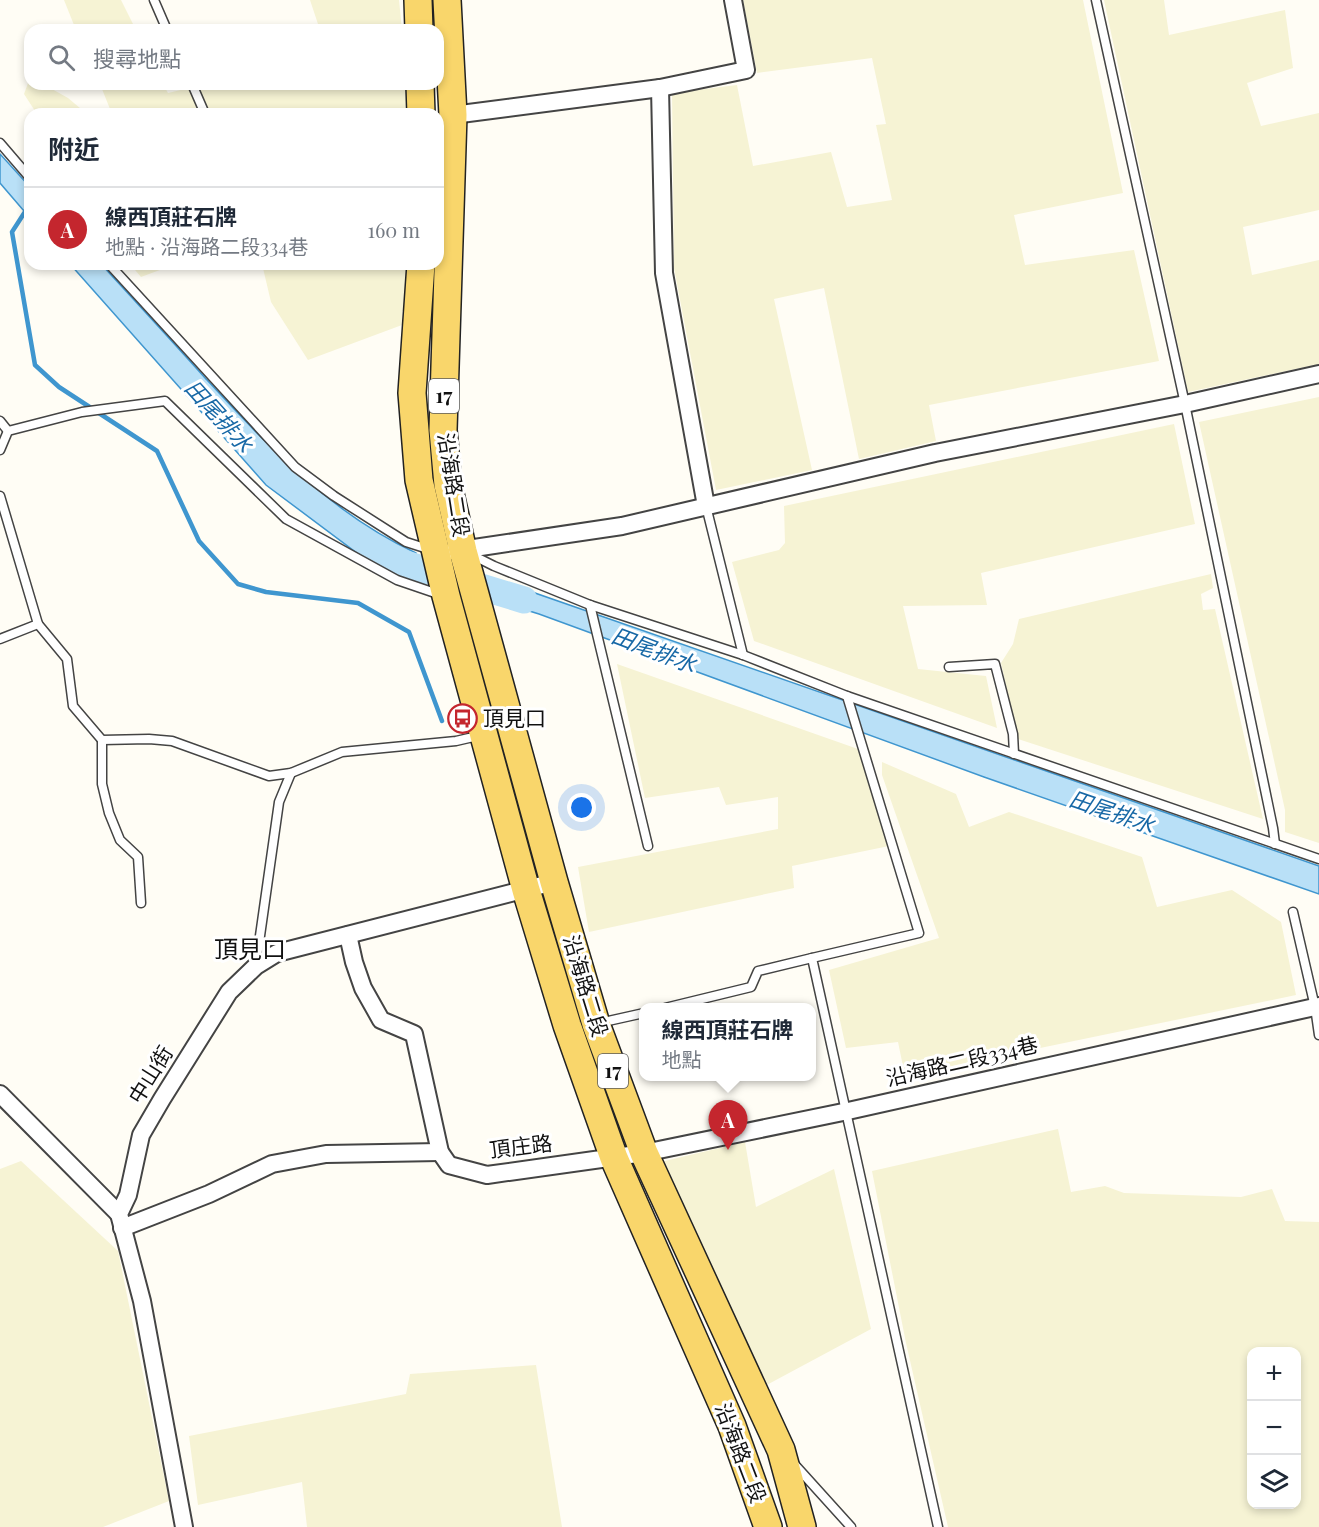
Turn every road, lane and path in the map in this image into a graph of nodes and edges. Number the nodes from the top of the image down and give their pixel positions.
1 (154, 0) edge
2 (418, 0) edge
3 (447, 0) edge
4 (733, 0) edge
5 (1096, 0) edge
6 (164, 24) edge
7 (419, 24) edge
8 (660, 88) junction
9 (195, 90) edge
10 (420, 90) edge
11 (202, 108) edge
12 (421, 108) edge
13 (453, 115) junction
14 (0, 143) edge
15 (24, 171) edge
16 (114, 270) edge
17 (421, 270) edge
18 (1319, 374) edge
19 (1185, 404) junction
20 (0, 421) edge
21 (8, 431) junction
22 (0, 450) edge
23 (0, 496) edge
24 (706, 506) junction
25 (435, 551) junction
26 (463, 551) junction
27 (460, 597) junction
28 (590, 604) junction
29 (38, 624) junction
30 (0, 639) edge
31 (743, 655) junction
32 (949, 667) dead end
33 (847, 696) junction
34 (498, 731) junction
35 (102, 740) junction
36 (1014, 754) junction
37 (291, 774) junction
38 (1275, 844) junction
39 (648, 846) dead end
40 (1319, 859) edge
41 (554, 882) junction
42 (526, 890) junction
43 (141, 903) dead end
44 (1293, 912) dead end
45 (348, 934) junction
46 (812, 958) junction
47 (256, 966) junction
48 (685, 1003) edge
49 (1317, 1006) edge
50 (639, 1013) edge
51 (596, 1024) junction
52 (1319, 1035) edge
53 (0, 1094) edge
54 (848, 1111) junction
55 (440, 1152) junction
56 (644, 1154) junction
57 (614, 1158) junction
58 (121, 1221) junction
59 (780, 1450) junction
60 (184, 1527) edge
61 (768, 1527) edge
62 (802, 1527) edge
63 (851, 1527) edge
64 (938, 1527) edge

1 - 6 lane
2 - 7 main road
3 - 13 main road, 17
4 - 8 street
5 - 19 lane
8 - 13 street
8 - 24 street
9 - 11 lane
10 - 12 main road
13 - 26 main road, 沿海路二段 / 17
14 - 15 lane
16 - 25 lane
17 - 25 main road, 沿海路二段 / 17
18 - 19 street
19 - 24 street
19 - 38 lane
20 - 21 lane
21 - 22 lane
21 - 27 lane
23 - 29 lane
24 - 26 street
24 - 31 lane
25 - 26 street
25 - 27 main road, 17
26 - 27 main road, 17
26 - 28 lane
27 - 34 main road, 沿海路二段 / 17
28 - 31 lane
28 - 39 lane
29 - 30 lane
29 - 35 lane
31 - 33 lane
32 - 36 lane
33 - 36 lane
33 - 46 lane
34 - 37 lane
34 - 41 main road, 沿海路二段 / 17
34 - 42 main road, 沿海路二段 / 17
35 - 37 lane
35 - 43 lane
36 - 38 lane
37 - 47 lane
38 - 40 lane
41 - 42 street, 中山街
41 - 51 main road, 沿海路二段 / 17
42 - 45 street, 中山街
42 - 57 main road, 沿海路二段 / 17
44 - 49 lane
45 - 47 street, 中山街
45 - 55 street
46 - 48 lane
46 - 54 lane
47 - 58 street, 中山街
49 - 52 lane
49 - 54 street, 沿海路二段334巷
50 - 51 lane
51 - 56 main road, 沿海路二段 / 17
53 - 58 street
54 - 56 street, 沿海路二段334巷
54 - 64 lane
55 - 57 street, 頂庄路
55 - 58 street
56 - 57 street, 沿海路二段334巷
56 - 59 main road, 沿海路二段 / 17
57 - 61 main road, 沿海路二段 / 17
58 - 60 street
59 - 62 main road, 沿海路二段 / 17
59 - 63 lane

